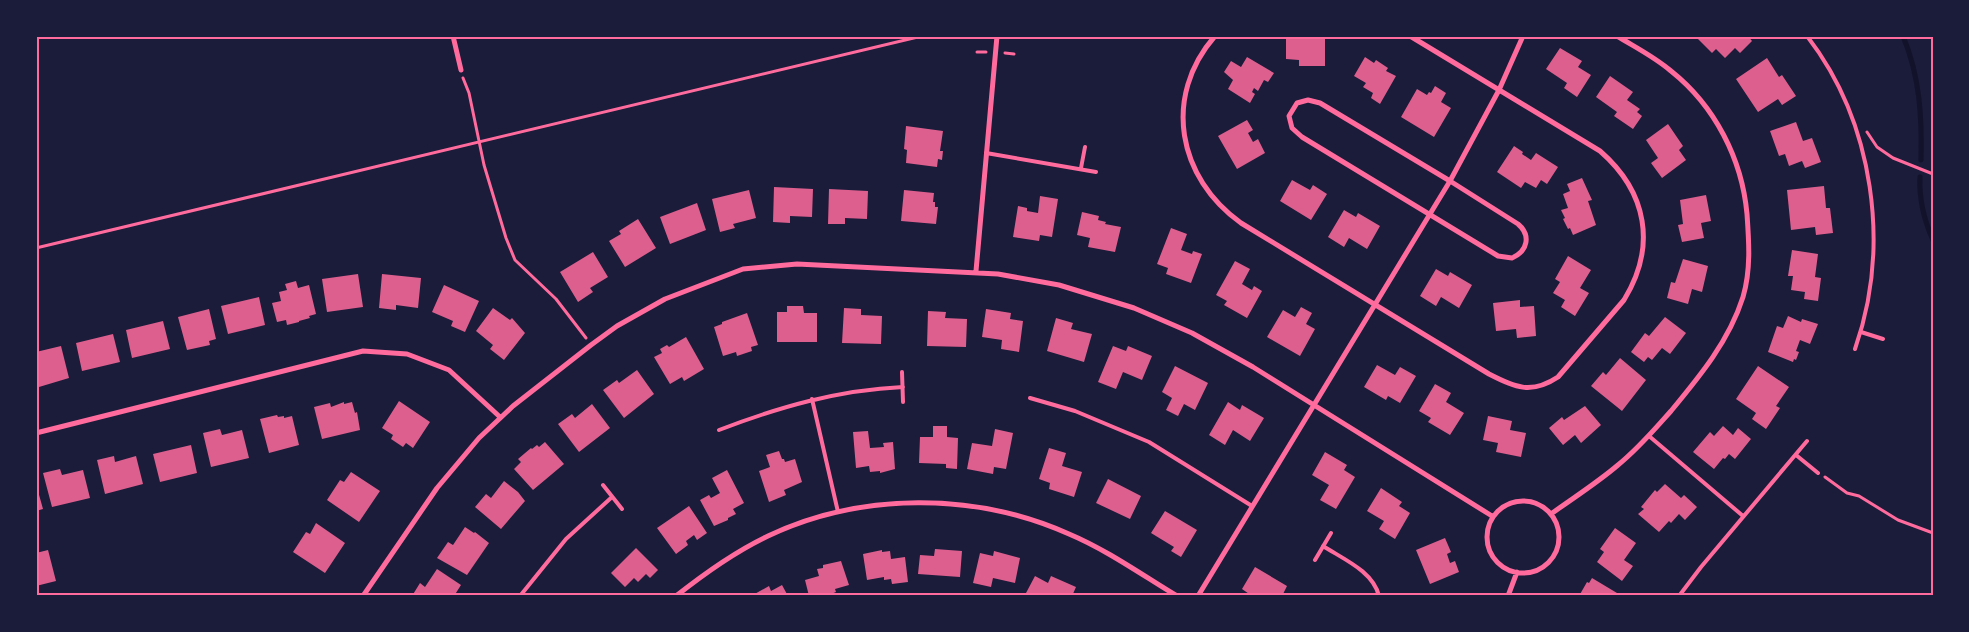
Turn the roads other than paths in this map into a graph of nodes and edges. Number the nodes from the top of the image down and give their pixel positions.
1 (453, 36) edge
2 (997, 36) edge
3 (1215, 36) edge
4 (1410, 36) edge
5 (1524, 36) edge
6 (1617, 36) edge
7 (1807, 36) edge
8 (460, 70) road end
9 (1499, 90) junction
10 (1085, 147) dead end
11 (986, 153) junction
12 (1081, 168) junction
13 (1096, 172) dead end
14 (1450, 181) junction
15 (1429, 215) junction
16 (976, 272) junction
17 (1375, 304) junction
18 (1861, 332) junction
19 (1883, 339) dead end
20 (1855, 349) dead end
21 (902, 372) dead end
22 (903, 387) junction
23 (1030, 398) dead end
24 (812, 399) junction
25 (903, 402) dead end
26 (1314, 405) junction
27 (500, 418) junction
28 (719, 430) dead end
29 (36, 433) edge
30 (1649, 436) junction
31 (1807, 441) dead end
32 (1796, 455) junction
33 (1818, 472) road end
34 (603, 485) dead end
35 (612, 497) junction
36 (1252, 506) junction
37 (622, 509) dead end
38 (838, 512) junction
39 (1551, 514) junction
40 (1492, 516) junction
41 (1743, 516) junction
42 (1331, 533) dead end
43 (1324, 546) junction
44 (1315, 560) dead end
45 (1517, 572) junction
46 (363, 596) edge
47 (520, 596) edge
48 (676, 596) edge
49 (1177, 596) edge
50 (1198, 596) edge
51 (1380, 596) edge
52 (1508, 596) edge
53 (1679, 596) edge

1 - 8 street
2 - 11 street
3 - 17 street
4 - 9 street
5 - 9 street
6 - 30 street
7 - 18 lane
9 - 14 street
9 - 17 street
10 - 12 lane
11 - 12 lane
11 - 16 street
12 - 13 lane
14 - 15 street
14 - 15 street
14 - 15 street
15 - 17 street
16 - 26 street
16 - 27 street
17 - 26 street
18 - 19 lane
18 - 20 lane
21 - 22 lane
22 - 24 lane
22 - 25 lane
23 - 36 lane
24 - 28 lane
24 - 38 lane
26 - 36 street
26 - 40 street
27 - 29 street
27 - 46 street
30 - 39 street
30 - 41 lane
31 - 32 lane
32 - 33 lane
32 - 41 lane
34 - 35 lane
35 - 37 lane
35 - 47 lane
36 - 50 street
38 - 48 street
38 - 49 street
39 - 40 street
39 - 45 street
40 - 45 street
41 - 53 lane
42 - 43 lane
43 - 44 lane
43 - 51 lane
45 - 52 street

